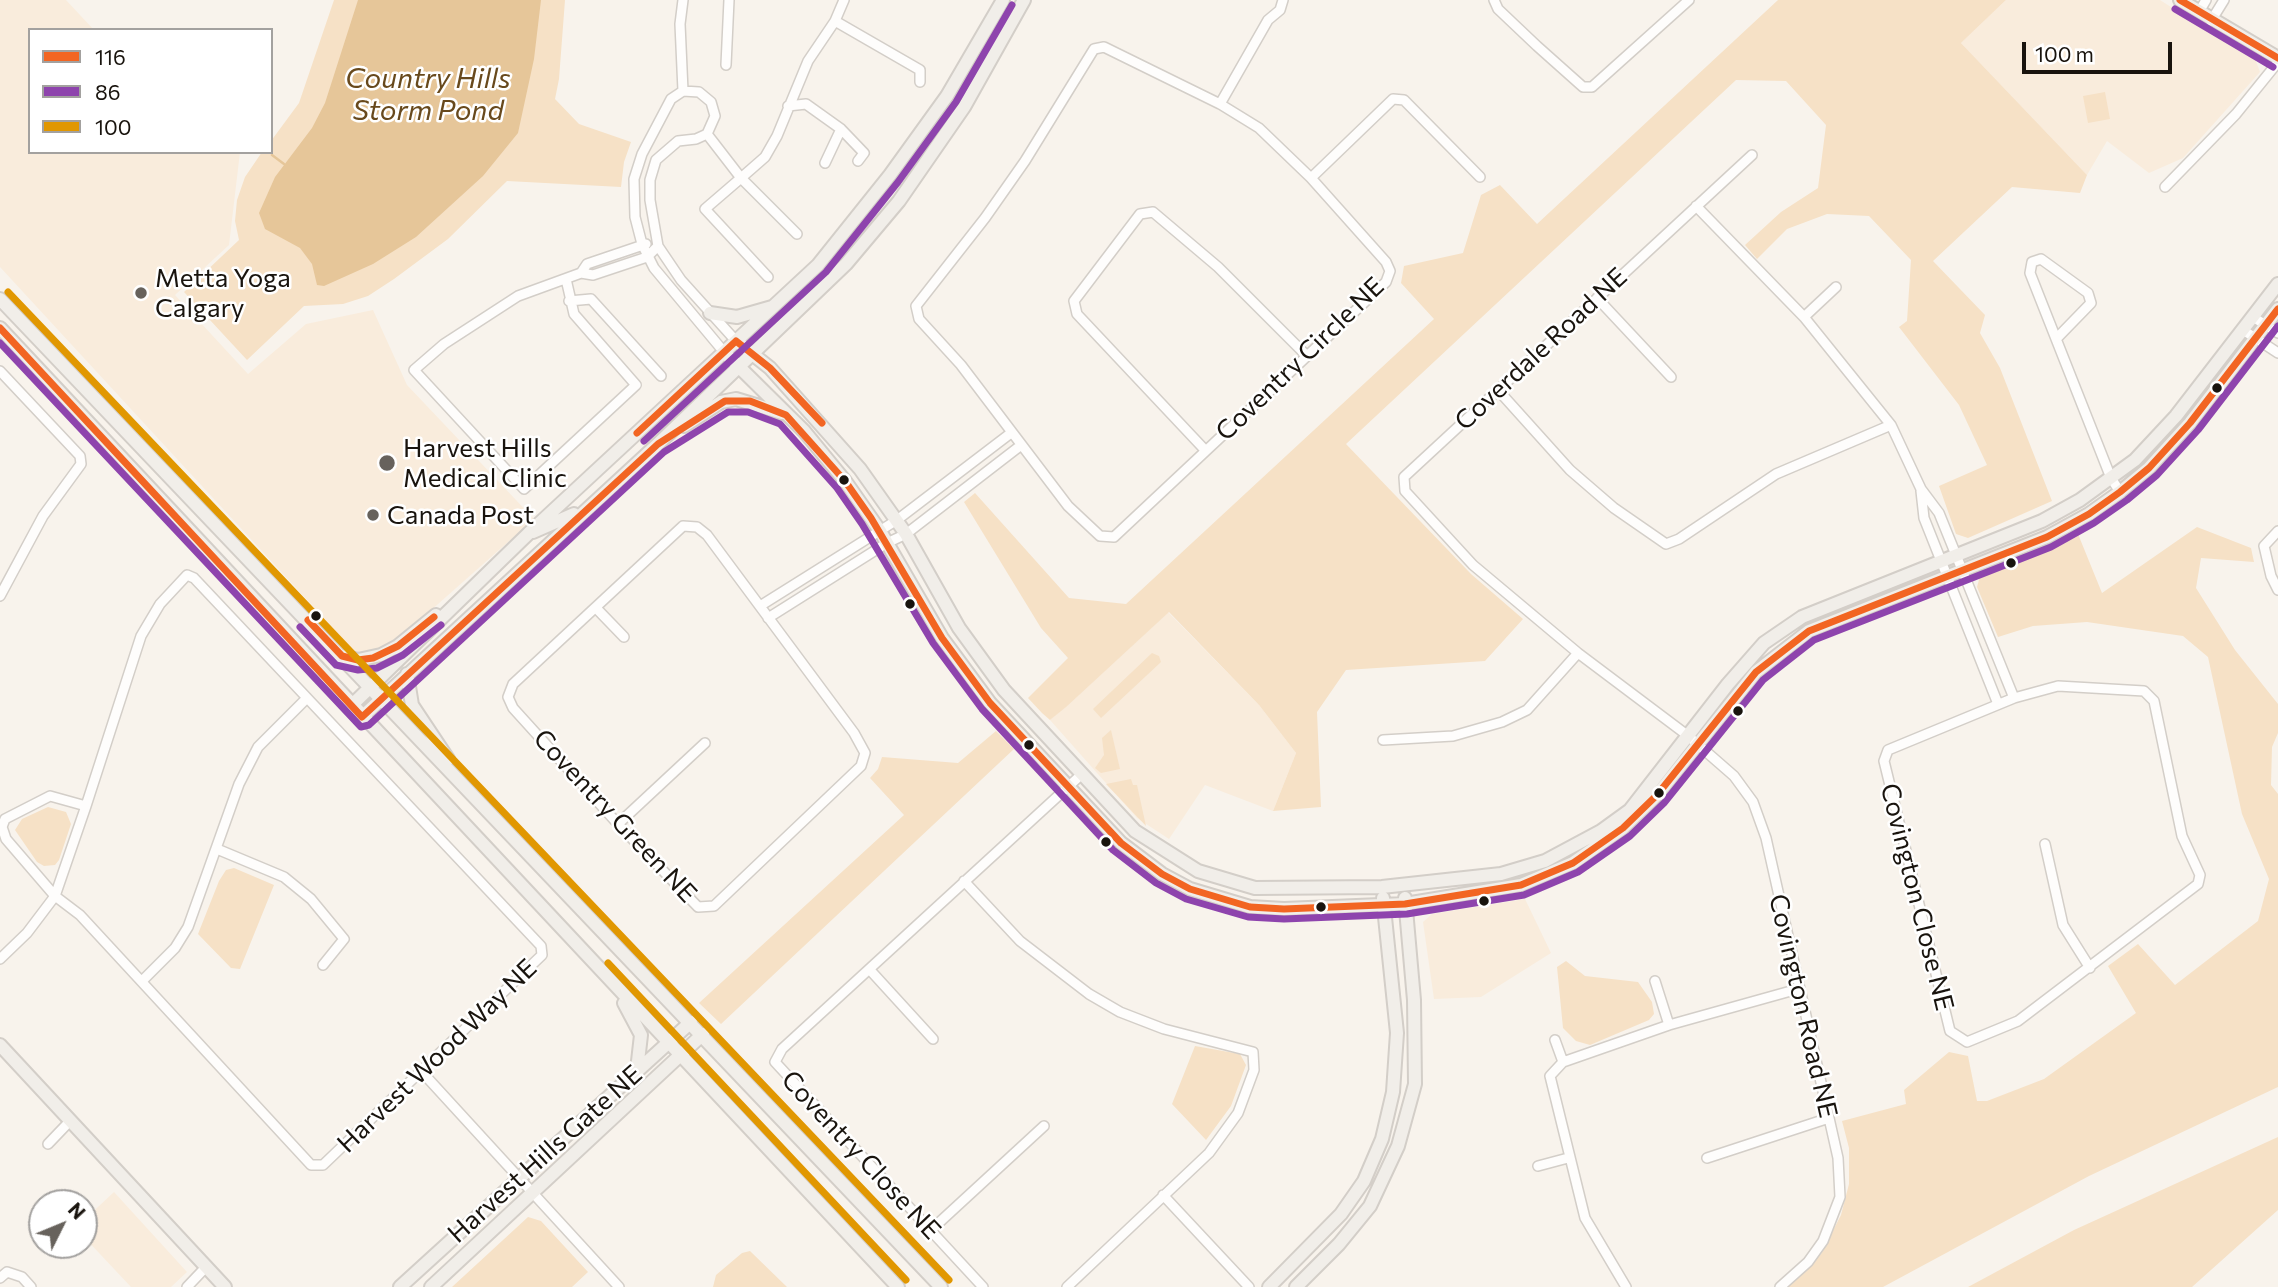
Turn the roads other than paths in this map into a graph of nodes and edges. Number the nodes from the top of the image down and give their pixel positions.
1 (683, 0) edge
2 (729, 0) edge
3 (844, 0) edge
4 (1003, 0) edge
5 (1024, 0) edge
6 (1283, 0) edge
7 (1494, 0) edge
8 (1689, 0) edge
9 (2180, 0) edge
10 (2206, 0) edge
11 (2224, 0) edge
12 (2199, 12) junction
13 (2211, 20) junction
14 (835, 21) junction
15 (2278, 60) edge
16 (726, 65) dead end
17 (920, 82) dead end
18 (683, 91) junction
19 (1220, 104) junction
20 (788, 106) junction
21 (841, 129) junction
22 (707, 134) junction
23 (1752, 155) dead end
24 (858, 161) dead end
25 (825, 163) dead end
26 (1480, 177) dead end
27 (741, 178) junction
28 (1311, 178) junction
29 (2165, 187) dead end
30 (1696, 206) junction
31 (796, 234) dead end
32 (642, 244) junction
33 (658, 246) junction
34 (647, 257) junction
35 (581, 273) junction
36 (768, 277) dead end
37 (566, 279) junction
38 (2278, 284) edge
39 (1836, 287) dead end
40 (0, 299) edge
41 (1597, 299) junction
42 (569, 301) junction
43 (776, 306) junction
44 (2278, 309) edge
45 (710, 313) junction
46 (1804, 317) junction
47 (2253, 317) junction
48 (2266, 325) junction
49 (0, 328) edge
50 (2243, 330) junction
51 (2278, 333) edge
52 (2256, 338) junction
53 (2056, 339) junction
54 (736, 341) junction
55 (724, 352) junction
56 (751, 353) junction
57 (2278, 353) edge
58 (1306, 355) junction
59 (738, 366) junction
60 (0, 371) edge
61 (661, 376) dead end
62 (1671, 377) dead end
63 (1498, 390) junction
64 (786, 415) junction
65 (1891, 425) junction
66 (1011, 433) junction
67 (658, 444) junction
68 (1020, 446) junction
69 (1205, 450) junction
70 (2111, 478) junction
71 (1921, 489) junction
72 (2120, 492) junction
73 (2071, 505) junction
74 (588, 507) junction
75 (897, 520) junction
76 (2078, 520) junction
77 (880, 531) junction
78 (2278, 531) edge
79 (529, 533) junction
80 (906, 534) junction
81 (887, 543) junction
82 (1956, 555) junction
83 (1941, 560) junction
84 (1963, 570) junction
85 (1947, 576) junction
86 (3, 577) edge
87 (2278, 590) edge
88 (0, 596) edge
89 (760, 606) junction
90 (455, 607) junction
91 (596, 608) junction
92 (768, 618) junction
93 (624, 637) dead end
94 (1578, 653) junction
95 (342, 656) junction
96 (407, 674) junction
97 (371, 687) junction
98 (381, 698) junction
99 (2014, 698) junction
100 (306, 699) junction
101 (1998, 704) junction
102 (352, 705) junction
103 (362, 717) junction
104 (1383, 740) dead end
105 (1692, 740) junction
106 (705, 743) dead end
107 (1082, 774) junction
108 (1066, 788) junction
109 (475, 796) junction
110 (86, 806) junction
111 (618, 824) junction
112 (2045, 844) dead end
113 (217, 849) junction
114 (1501, 874) junction
115 (964, 881) junction
116 (1405, 886) junction
117 (1382, 887) junction
118 (1503, 888) junction
119 (55, 896) junction
120 (1405, 904) junction
121 (1384, 905) junction
122 (0, 959) edge
123 (323, 965) dead end
124 (2090, 968) junction
125 (870, 970) junction
126 (608, 979) junction
127 (142, 981) junction
128 (1655, 981) dead end
129 (1798, 989) junction
130 (1413, 1000) junction
131 (1393, 1004) junction
132 (691, 1022) junction
133 (1669, 1025) junction
134 (703, 1034) junction
135 (933, 1038) dead end
136 (1555, 1040) dead end
137 (668, 1042) junction
138 (0, 1045) edge
139 (680, 1054) junction
140 (1563, 1062) junction
141 (637, 1070) junction
142 (422, 1072) junction
143 (1829, 1118) junction
144 (71, 1121) junction
145 (1044, 1126) dead end
146 (48, 1144) dead end
147 (1568, 1158) junction
148 (1707, 1158) dead end
149 (1538, 1166) dead end
150 (518, 1178) junction
151 (530, 1193) junction
152 (1163, 1195) junction
153 (931, 1230) junction
154 (206, 1267) junction
155 (0, 1278) edge
156 (31, 1287) edge
157 (187, 1287) edge
158 (225, 1287) edge
159 (400, 1287) edge
160 (430, 1287) edge
161 (619, 1287) edge
162 (898, 1287) edge
163 (941, 1287) edge
164 (983, 1287) edge
165 (1067, 1287) edge
166 (1249, 1287) edge
167 (1269, 1287) edge
168 (1296, 1287) edge
169 (1626, 1287) edge
170 (1780, 1287) edge

1 - 18 street
2 - 16 street
3 - 14 street
4 - 43 street
5 - 56 street
6 - 19 street
7 - 8 street
9 - 12 street
10 - 12 street
11 - 13 street
12 - 13 street
13 - 15 street
14 - 17 street
14 - 20 street
15 - 29 street
18 - 22 street
18 - 32 street
19 - 28 street, Coventry Circle NE
19 - 66 street, Coventry Circle NE
20 - 21 street
20 - 27 street
21 - 24 street
21 - 25 street
22 - 27 street
22 - 33 street
23 - 30 street, Coverdale Road NE
26 - 28 street
27 - 31 street
27 - 36 street
28 - 58 street, Coventry Circle NE
30 - 41 street, Coverdale Road NE
30 - 46 street
32 - 33 street
32 - 34 street
32 - 35 street
33 - 34 street
33 - 45 street
34 - 35 street
34 - 55 street
35 - 37 street
37 - 42 street
37 - 42 street
38 - 47 street
39 - 46 street
40 - 95 street
41 - 62 street
41 - 63 street, Coverdale Road NE
42 - 61 street
43 - 45 street
43 - 54 street
44 - 48 street
45 - 54 street
46 - 65 street
47 - 48 street
47 - 50 street
48 - 51 street
48 - 52 street
49 - 102 street
50 - 52 street
50 - 70 street
52 - 57 street
52 - 72 street
53 - 53 street
53 - 70 street
54 - 55 street
54 - 56 street
55 - 59 street
55 - 79 street
56 - 59 street
56 - 75 street
58 - 69 street, Coventry Circle NE
58 - 69 street
59 - 64 street
59 - 67 street
60 - 86 street
63 - 65 street
63 - 94 street, Coverdale Road NE
64 - 67 street
64 - 77 street
65 - 71 street
66 - 68 street, Coventry Circle NE
66 - 75 street
67 - 74 street
68 - 69 street, Coventry Circle NE
68 - 80 street
70 - 72 street
70 - 73 street
71 - 82 street
71 - 83 street
72 - 76 street
73 - 76 street
73 - 82 street
74 - 79 street
74 - 96 street
75 - 77 street
75 - 80 street
76 - 84 street
77 - 81 street
77 - 89 street
78 - 87 street
79 - 90 street
80 - 81 street
80 - 107 street
81 - 92 street
81 - 108 street
82 - 83 street
82 - 84 street
83 - 85 street
83 - 105 street
84 - 85 street
84 - 99 street
85 - 101 street
85 - 105 street
86 - 88 street
89 - 91 street, Coventry Green NE
89 - 92 street, Coventry Green NE
90 - 95 street
90 - 97 street
91 - 93 street
91 - 111 street, Coventry Green NE
92 - 111 street, Coventry Green NE
94 - 104 street
94 - 105 street, Coverdale Road NE
95 - 97 street
96 - 98 street
96 - 109 street
97 - 98 street
97 - 102 street
98 - 103 street
98 - 109 street
99 - 101 street, Covington Close NE
99 - 124 street, Covington Close NE
100 - 110 street, Harvest Wood Way NE
100 - 113 street
100 - 142 street, Harvest Wood Way NE
101 - 124 street, Covington Close NE
102 - 103 street
103 - 126 street
105 - 114 street
105 - 118 street
105 - 129 street, Covington Road NE
106 - 111 street
107 - 108 street, Coventry Close NE
107 - 117 street
108 - 115 street, Coventry Close NE
108 - 121 street
109 - 132 street
110 - 119 street
110 - 119 street, Harvest Wood Way NE
112 - 124 street
113 - 123 street
113 - 127 street
114 - 116 street
114 - 118 street
115 - 125 street, Coventry Close NE
115 - 152 street
116 - 117 street
116 - 120 street
117 - 121 street
118 - 120 street
119 - 122 street
119 - 127 street, Harvest Wood Way NE
120 - 121 street
120 - 130 street
121 - 131 street
125 - 135 street
125 - 153 street, Coventry Close NE
126 - 137 street
126 - 141 street
127 - 142 street, Harvest Wood Way NE
128 - 133 street
129 - 133 street
129 - 143 street, Covington Road NE
130 - 131 street
130 - 168 street
131 - 167 street
132 - 134 street
132 - 137 street, Harvest Hills Gate NE
133 - 140 street
134 - 139 street, Harvest Hills Gate NE
134 - 163 street
136 - 140 street
137 - 139 street
137 - 141 street, Harvest Hills Gate NE
138 - 144 street
139 - 151 street, Harvest Hills Gate NE
139 - 162 street
140 - 147 street
141 - 150 street, Harvest Hills Gate NE
142 - 150 street
143 - 148 street
143 - 170 street, Covington Road NE
144 - 146 street
144 - 154 street
145 - 153 street
147 - 149 street
147 - 169 street
150 - 151 street
150 - 159 street, Harvest Hills Gate NE
151 - 160 street, Harvest Hills Gate NE
151 - 161 street
152 - 165 street
152 - 166 street
153 - 164 street, Coventry Close NE
154 - 157 street
154 - 158 street
155 - 156 street

